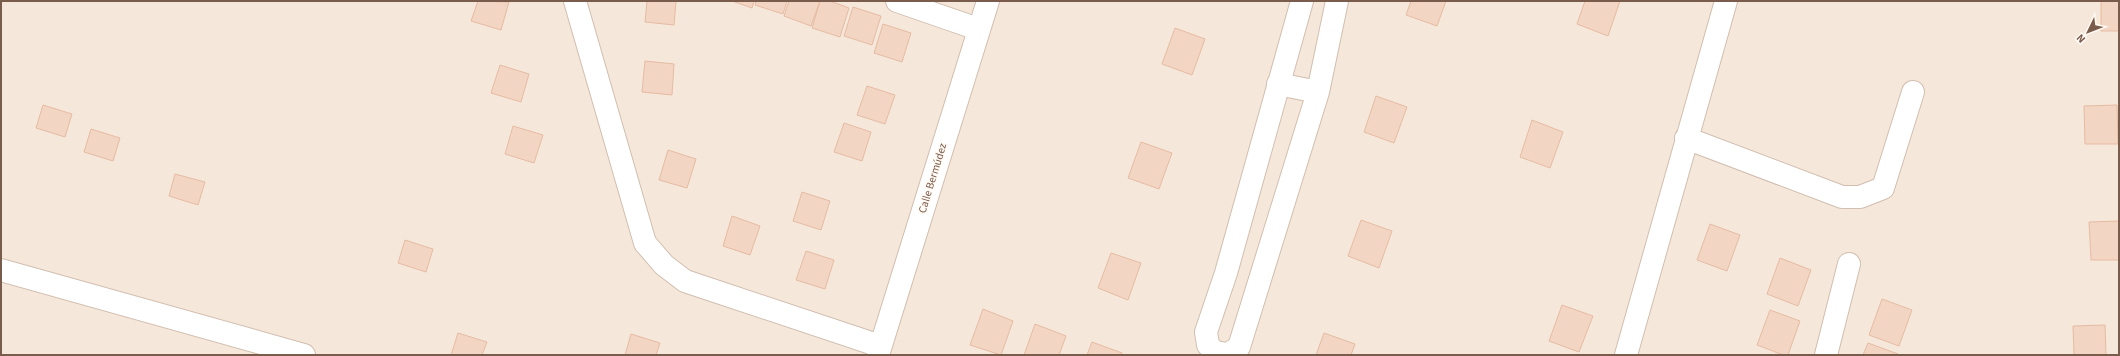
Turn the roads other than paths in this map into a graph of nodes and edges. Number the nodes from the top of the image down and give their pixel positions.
1 (575, 1) edge
2 (897, 1) edge
3 (988, 1) edge
4 (1302, 1) edge
5 (1337, 1) edge
6 (1726, 1) edge
7 (978, 29) junction
8 (1278, 84) junction
9 (1318, 92) junction
10 (1913, 92) dead end
11 (1686, 138) junction
12 (1849, 264) dead end
13 (1, 270) edge
14 (1226, 273) junction
15 (1259, 281) junction
16 (879, 351) edge
17 (304, 355) edge
18 (1626, 355) edge
19 (1826, 355) edge

1 - 16 street
2 - 7 street
3 - 7 street, Calle Bermúdez
4 - 8 street
5 - 9 street
6 - 11 street
7 - 16 street, Calle Bermúdez
8 - 9 street
8 - 14 street
9 - 15 street
10 - 11 street
11 - 18 street
12 - 19 street
13 - 17 street
14 - 15 street
14 - 15 street

